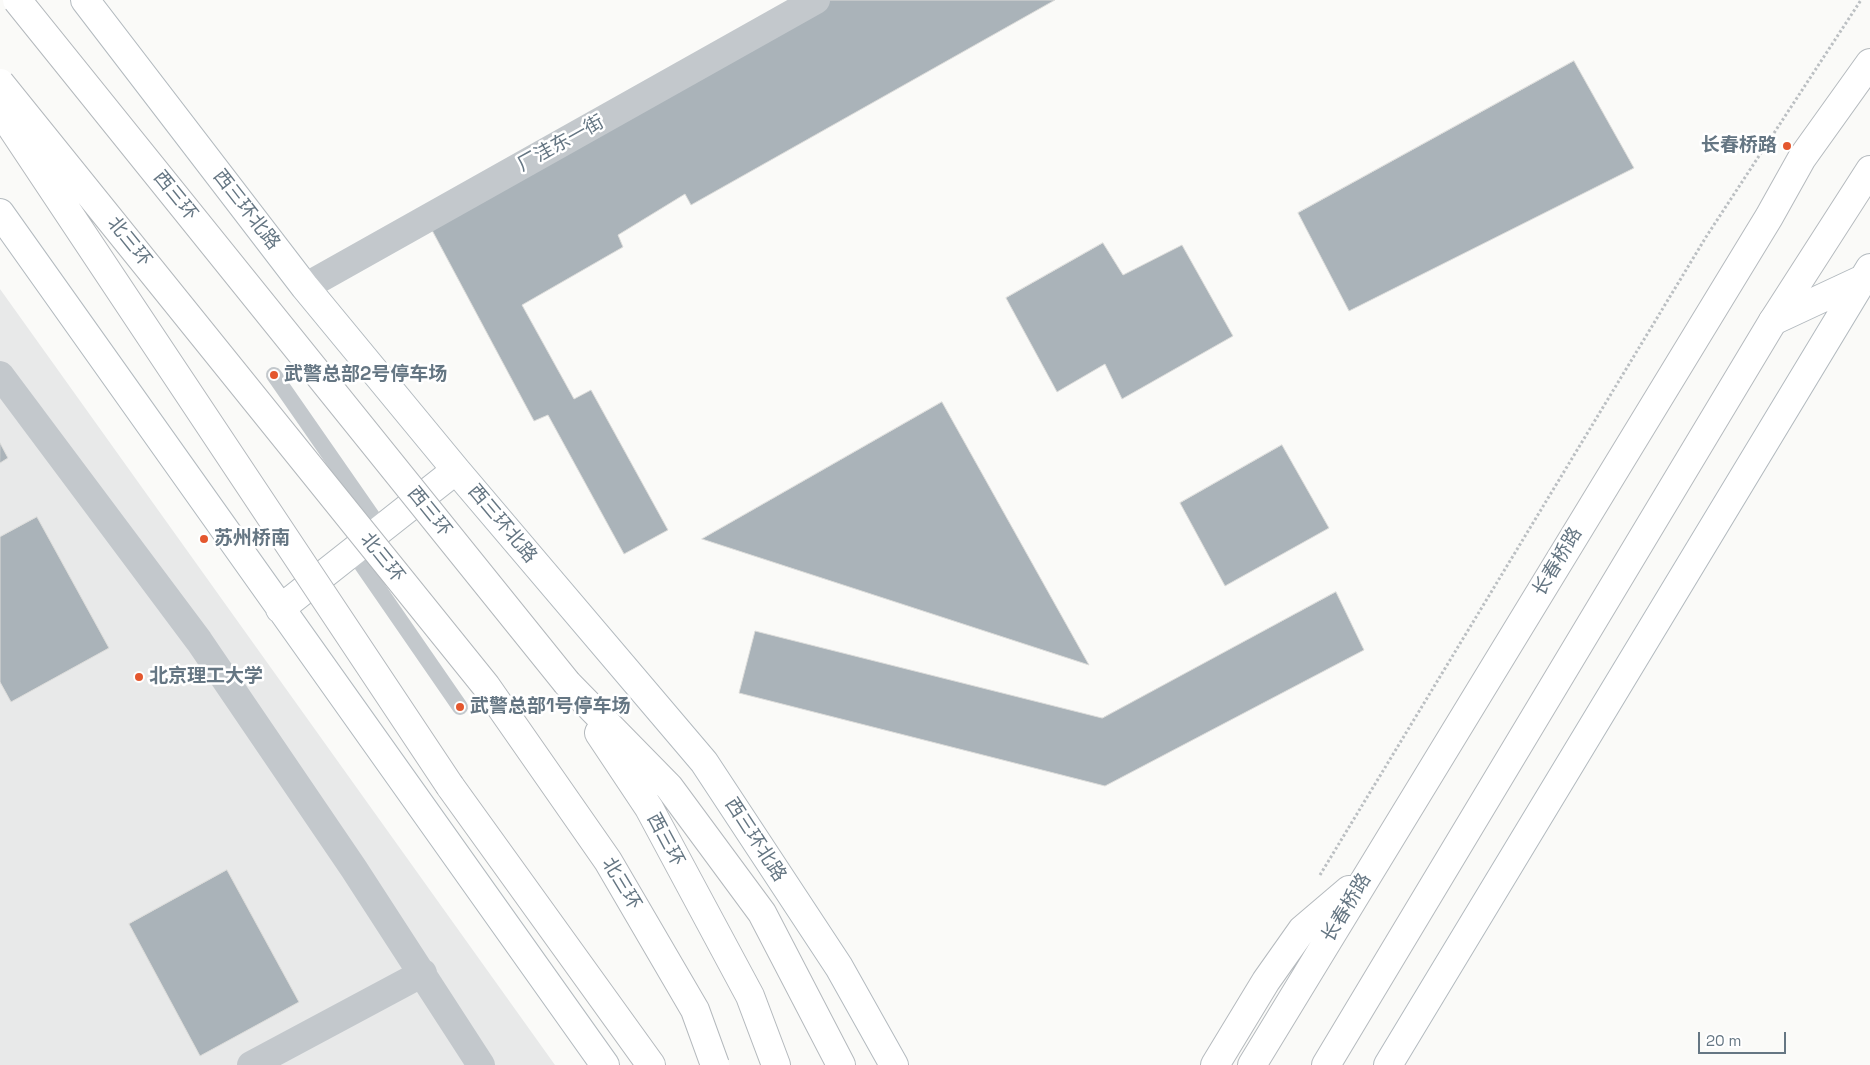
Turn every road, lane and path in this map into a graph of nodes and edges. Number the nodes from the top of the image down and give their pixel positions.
1 (18, 0) edge
2 (84, 0) edge
3 (816, 0) edge
4 (1861, 0) edge
5 (1870, 63) edge
6 (0, 83) edge
7 (0, 110) edge
8 (1870, 170) edge
9 (0, 212) edge
10 (1867, 274) edge
11 (306, 287) junction
12 (1773, 321) junction
13 (0, 375) edge
14 (274, 375) dead end
15 (456, 470) junction
16 (381, 529) junction
17 (353, 552) junction
18 (280, 609) junction
19 (567, 684) junction
20 (460, 707) dead end
21 (1369, 872) junction
22 (1318, 877) dead end
23 (423, 973) junction
24 (251, 1065) edge
25 (481, 1065) edge
26 (605, 1065) edge
27 (651, 1065) edge
28 (715, 1065) edge
29 (776, 1065) edge
30 (841, 1065) edge
31 (894, 1065) edge
32 (1215, 1065) edge
33 (1252, 1065) edge
34 (1326, 1065) edge
35 (1388, 1065) edge

1 - 19 main road, 西三环, bridge
2 - 11 main road, 西三环北路
3 - 11 street, 厂洼东一街
4 - 22 path
5 - 21 main road, 长春桥路
6 - 28 main road, 北三环, bridge
7 - 27 main road, bridge
8 - 12 main road
9 - 18 main road
10 - 12 main road
10 - 35 main road
11 - 15 main road, 西三环北路
12 - 34 main road
13 - 23 street
14 - 16 lane
15 - 16 main road
15 - 31 main road, 西三环北路
16 - 17 main road
17 - 18 main road
17 - 20 lane
18 - 26 main road
19 - 29 main road, 西三环
19 - 30 main road
21 - 32 main road
21 - 33 main road, 长春桥路
23 - 24 street
23 - 25 street

